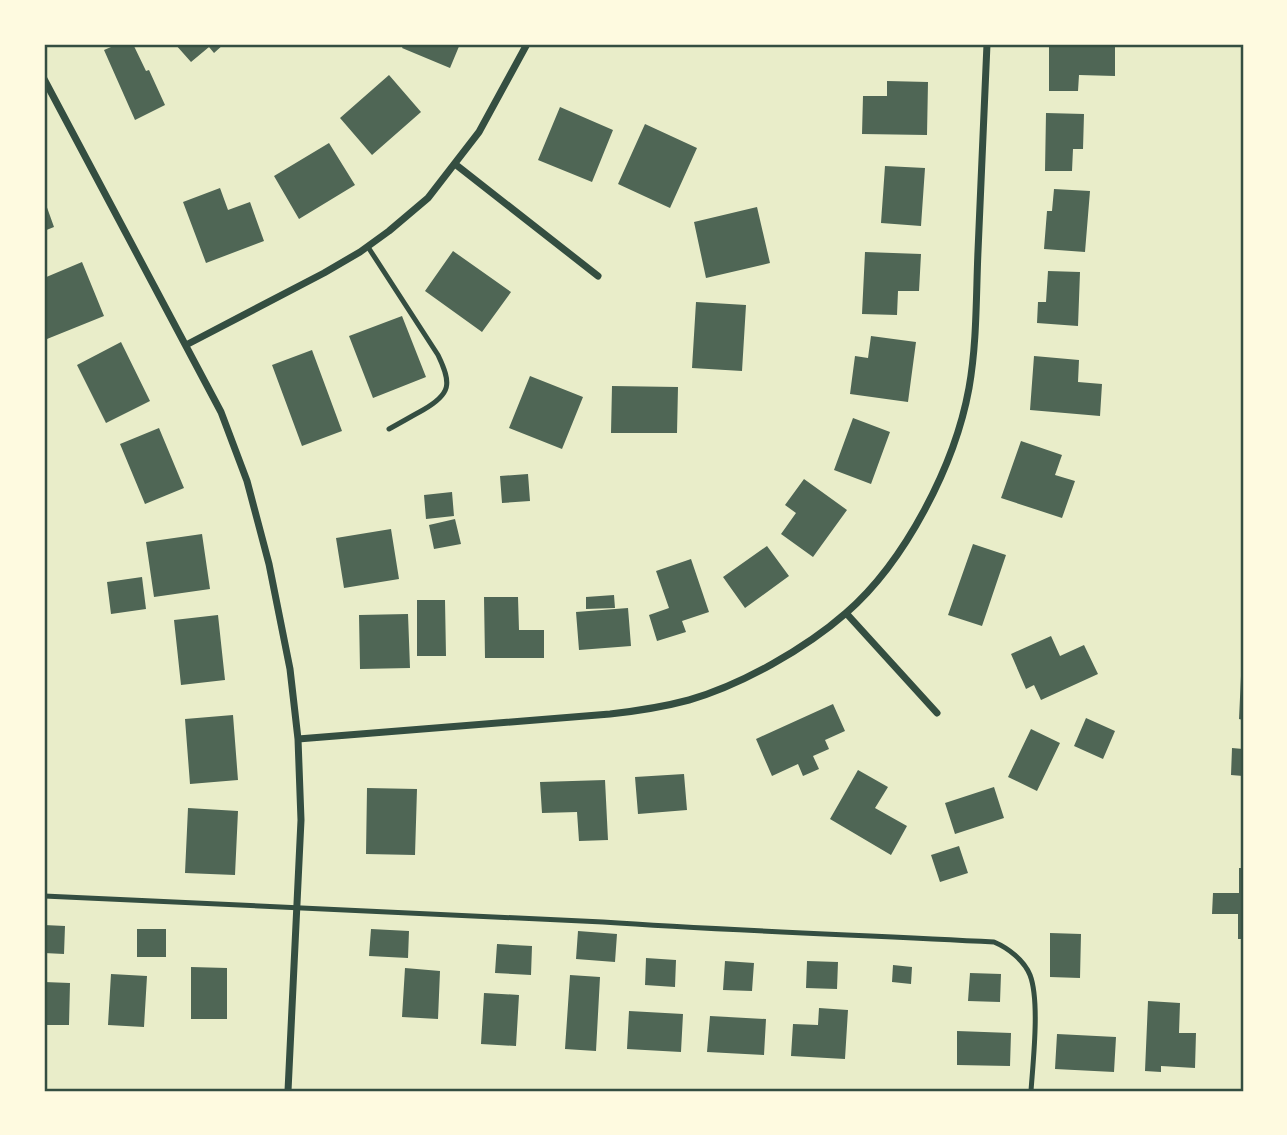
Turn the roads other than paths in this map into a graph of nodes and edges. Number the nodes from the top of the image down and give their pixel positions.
1 (527, 44) edge
2 (986, 44) edge
3 (44, 79) edge
4 (455, 164) junction
5 (368, 247) junction
6 (598, 276) dead end
7 (186, 345) junction
8 (389, 429) dead end
9 (846, 613) junction
10 (937, 713) dead end
11 (298, 739) junction
12 (44, 897) edge
13 (297, 908) junction
14 (288, 1091) edge
15 (1031, 1091) edge

1 - 4 street
2 - 9 street
3 - 7 street
4 - 5 street
4 - 6 street
5 - 7 street
5 - 8 lane
7 - 11 street
9 - 10 street
9 - 11 street
11 - 13 street
12 - 13 lane
13 - 14 street
13 - 15 lane

